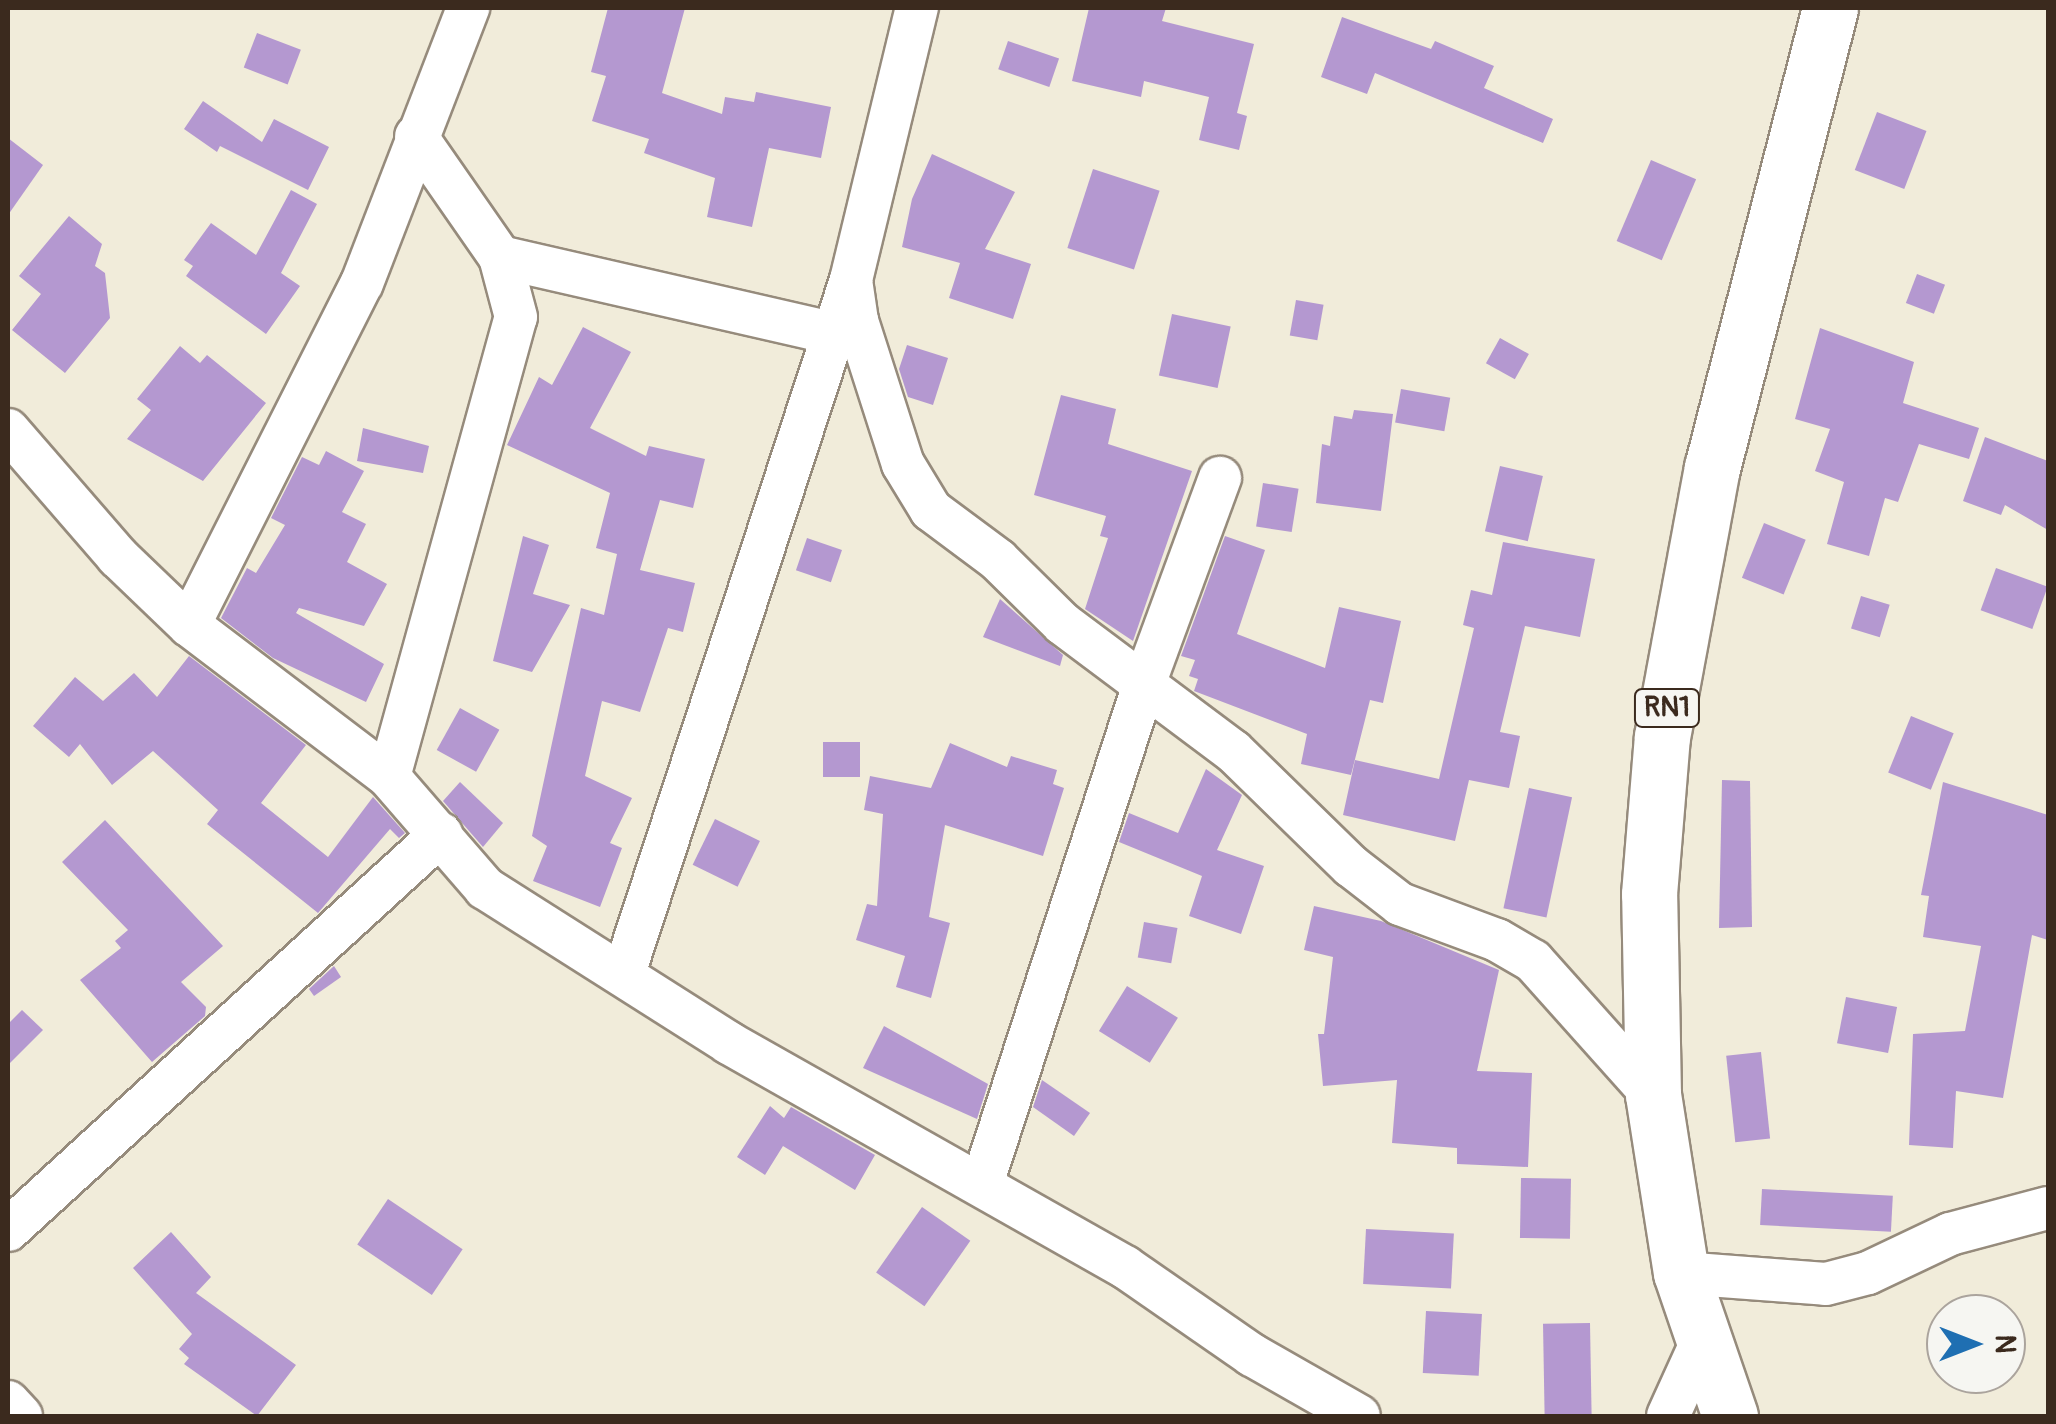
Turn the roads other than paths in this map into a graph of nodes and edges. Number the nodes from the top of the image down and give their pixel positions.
1 (468, 8) edge
2 (917, 8) edge
3 (1830, 8) edge
4 (416, 136) junction
5 (500, 256) junction
6 (847, 311) junction
7 (8, 430) edge
8 (1220, 478) dead end
9 (189, 625) junction
10 (1143, 686) junction
11 (390, 778) junction
12 (441, 834) junction
13 (624, 973) junction
14 (1653, 1095) junction
15 (983, 1181) junction
16 (2048, 1208) edge
17 (8, 1230) edge
18 (1681, 1273) junction
19 (1703, 1339) junction
20 (8, 1402) edge
21 (21, 1416) edge
22 (1359, 1416) edge
23 (1668, 1416) edge
24 (1730, 1416) edge

1 - 4 street
2 - 6 street
3 - 14 highway, RN1
4 - 5 street
4 - 9 street
5 - 6 street
5 - 11 street
6 - 10 street
6 - 13 street
7 - 9 street
8 - 10 street
9 - 11 street
10 - 14 street
10 - 15 street
11 - 12 street
12 - 13 street
12 - 17 street
13 - 15 street
14 - 18 highway, RN1
15 - 22 street
16 - 18 street
18 - 19 highway, RN1
19 - 23 street
19 - 24 highway, RN1
20 - 21 street

